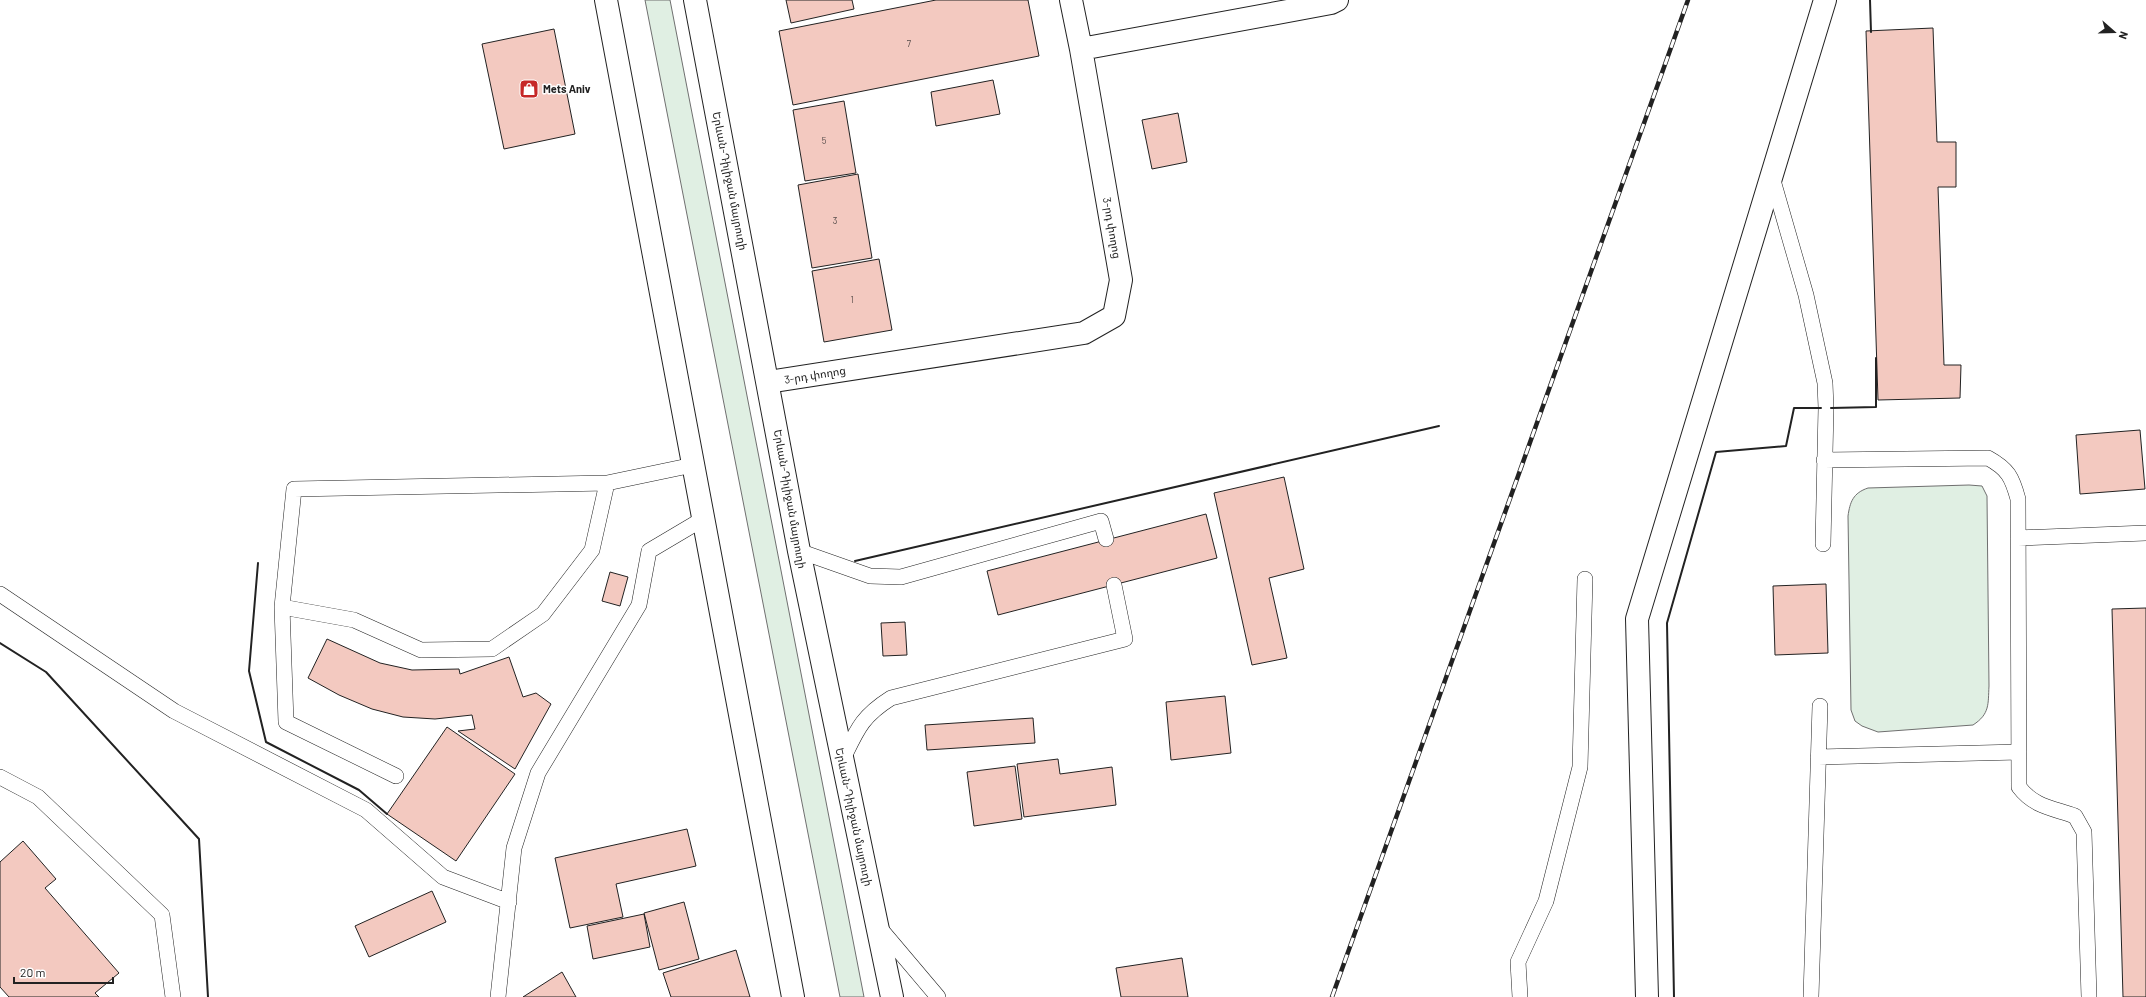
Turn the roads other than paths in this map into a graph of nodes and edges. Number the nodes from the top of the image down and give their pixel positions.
1 (606, 0) edge
2 (695, 0) edge
3 (1071, 0) edge
4 (1337, 0) edge
5 (1825, 0) edge
6 (1081, 49) junction
7 (1771, 176) junction
8 (768, 382) junction
9 (1824, 460) junction
10 (693, 465) junction
11 (607, 483) junction
12 (703, 519) junction
13 (2146, 533) edge
14 (2018, 538) junction
15 (1106, 539) dead end
16 (1823, 544) dead end
17 (799, 552) junction
18 (1585, 579) dead end
19 (1114, 585) dead end
20 (0, 594) edge
21 (282, 607) junction
22 (1820, 706) dead end
23 (2019, 752) junction
24 (1818, 757) junction
25 (842, 761) junction
26 (396, 776) dead end
27 (0, 777) edge
28 (508, 902) junction
29 (878, 925) junction
30 (173, 997) edge
31 (498, 997) edge
32 (793, 997) edge
33 (892, 997) edge
34 (938, 997) edge
35 (1520, 997) edge
36 (1647, 997) edge
37 (1811, 997) edge
38 (2089, 997) edge

1 - 10 main road
2 - 8 main road, Երևան-Դիլիջան մայրուղի
3 - 6 main road
4 - 6 main road
5 - 7 main road
6 - 8 main road, 3-րդ փողոց
7 - 9 lane
7 - 36 main road
8 - 17 main road, Երևան-Դիլիջան մայրուղի
9 - 14 lane
9 - 16 lane
10 - 11 lane
10 - 12 main road
11 - 21 lane
11 - 21 lane
12 - 28 lane
12 - 32 main road
13 - 14 lane
14 - 23 lane
15 - 17 lane
17 - 25 main road, Երևան-Դիլիջան մայրուղի
18 - 35 lane
19 - 25 lane
20 - 28 lane
21 - 26 lane
22 - 24 lane
23 - 24 lane
23 - 38 lane
24 - 37 lane
25 - 29 main road, Երևան-Դիլիջան մայրուղի
27 - 30 lane
28 - 31 lane
29 - 33 main road, Երևան-Դիլիջան մայրուղի
29 - 34 lane

